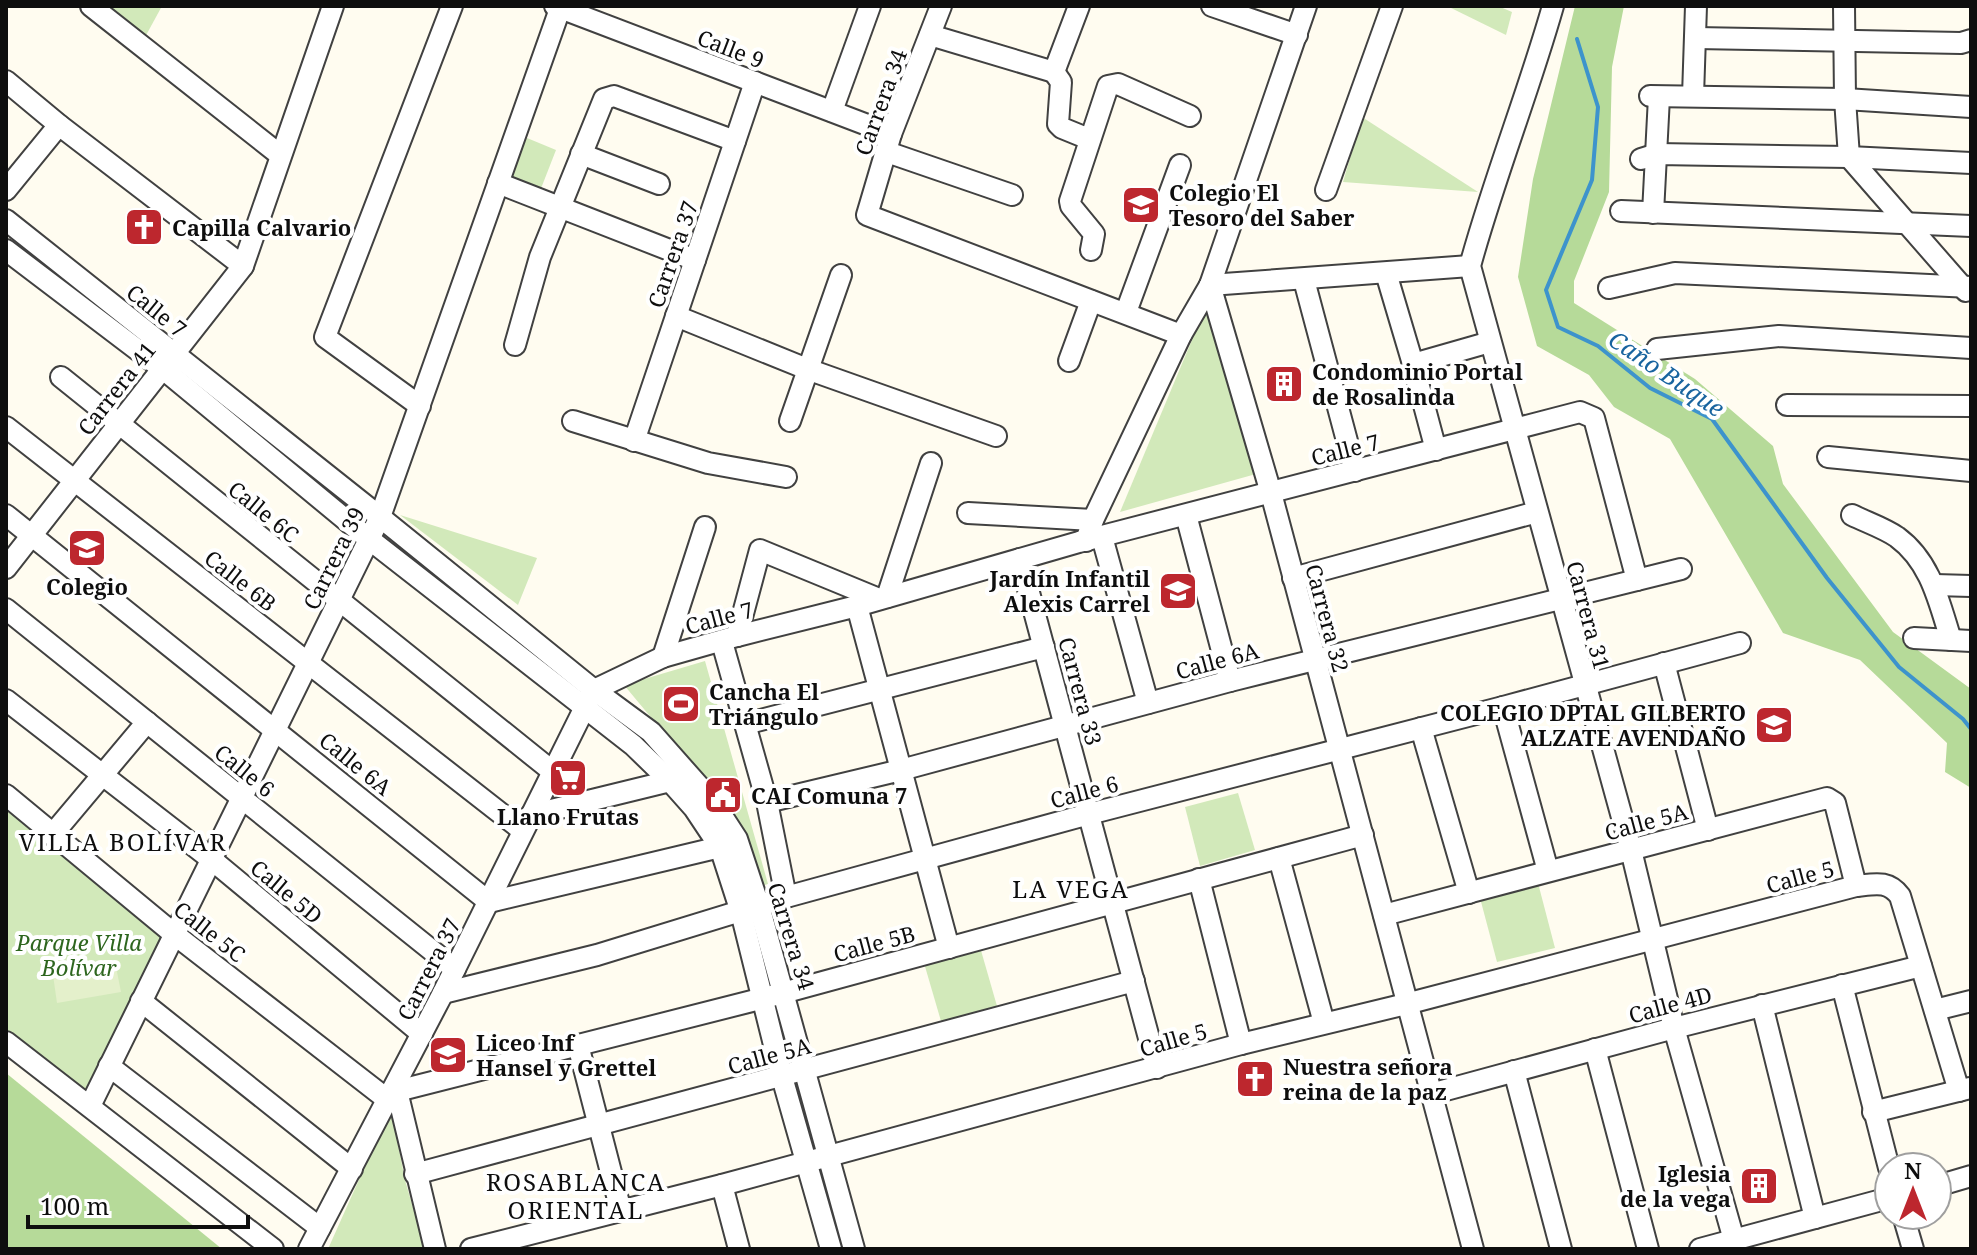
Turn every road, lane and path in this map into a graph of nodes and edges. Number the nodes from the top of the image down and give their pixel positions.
1 (91, 6) edge
2 (333, 6) edge
3 (452, 6) edge
4 (870, 6) edge
5 (941, 6) edge
6 (1079, 6) edge
7 (1212, 6) edge
8 (1306, 6) edge
9 (1392, 6) edge
10 (1553, 6) edge
11 (1696, 6) edge
12 (1844, 6) edge
13 (559, 7) edge
14 (930, 35) junction
15 (1297, 35) junction
16 (1696, 38) junction
17 (1971, 40) edge
18 (1844, 41) junction
19 (1054, 72) junction
20 (6, 81) edge
21 (755, 82) junction
22 (1693, 96) junction
23 (1845, 99) junction
24 (1971, 107) edge
25 (832, 111) junction
26 (1190, 116) dead end
27 (59, 125) junction
28 (1089, 139) junction
29 (735, 141) junction
30 (889, 143) junction
31 (581, 154) junction
32 (280, 155) junction
33 (1649, 156) junction
34 (1849, 157) junction
35 (1971, 163) edge
36 (1180, 165) dead end
37 (498, 183) junction
38 (659, 184) dead end
39 (6, 190) edge
40 (1326, 190) dead end
41 (1012, 195) dead end
42 (559, 205) junction
43 (1621, 211) dead end
44 (1653, 213) junction
45 (6, 220) edge
46 (1906, 222) junction
47 (1971, 226) edge
48 (6, 250) edge
49 (1091, 250) dead end
50 (695, 260) junction
51 (243, 266) junction
52 (1470, 266) junction
53 (1386, 273) junction
54 (841, 275) dead end
55 (1304, 280) junction
56 (1210, 285) junction
57 (1609, 288) dead end
58 (1968, 290) edge
59 (1091, 301) junction
60 (1126, 312) junction
61 (676, 316) junction
62 (1181, 335) junction
63 (1490, 342) junction
64 (515, 345) dead end
65 (1971, 348) edge
66 (1657, 349) dead end
67 (168, 361) junction
68 (1069, 361) dead end
69 (1413, 364) junction
70 (807, 369) junction
71 (61, 377) dead end
72 (1787, 405) dead end
73 (420, 406) junction
74 (1971, 406) edge
75 (573, 421) dead end
76 (790, 421) dead end
77 (119, 425) junction
78 (6, 427) edge
79 (1516, 430) junction
80 (996, 436) dead end
81 (634, 441) junction
82 (1436, 450) junction
83 (1828, 457) dead end
84 (931, 463) dead end
85 (1355, 471) junction
86 (1971, 471) edge
87 (786, 477) dead end
88 (75, 481) junction
89 (1271, 493) junction
90 (1537, 512) junction
91 (968, 513) dead end
92 (6, 515) edge
93 (1186, 515) junction
94 (1852, 515) dead end
95 (380, 517) junction
96 (705, 527) dead end
97 (1093, 532) junction
98 (32, 535) junction
99 (369, 539) junction
100 (1020, 559) junction
101 (6, 568) edge
102 (1681, 569) dead end
103 (1293, 578) junction
104 (1637, 580) junction
105 (1935, 585) junction
106 (1971, 586) edge
107 (883, 598) junction
108 (1560, 599) junction
109 (338, 602) junction
110 (857, 606) junction
111 (6, 609) edge
112 (1914, 638) dead end
113 (729, 639) junction
114 (1961, 641) edge
115 (1740, 643) dead end
116 (1044, 647) junction
117 (663, 657) junction
118 (1314, 660) junction
119 (308, 663) junction
120 (1664, 663) junction
121 (1230, 681) junction
122 (1584, 685) junction
123 (880, 691) junction
124 (589, 699) junction
125 (6, 700) edge
126 (1148, 703) junction
127 (1503, 707) junction
128 (147, 722) junction
129 (745, 724) junction
130 (1064, 726) junction
131 (1421, 728) junction
132 (275, 729) junction
133 (1340, 748) junction
134 (901, 770) junction
135 (552, 771) junction
136 (103, 774) junction
137 (670, 781) junction
138 (6, 795) edge
139 (242, 798) junction
140 (767, 802) junction
141 (1089, 814) junction
142 (526, 822) junction
143 (1708, 830) junction
144 (52, 835) junction
145 (1363, 835) junction
146 (720, 847) junction
147 (1631, 850) junction
148 (1279, 858) junction
149 (211, 859) junction
150 (925, 860) junction
151 (1548, 871) junction
152 (1199, 879) junction
153 (1856, 886) junction
154 (1469, 893) junction
155 (786, 897) junction
156 (489, 902) junction
157 (1113, 903) junction
158 (750, 909) junction
159 (1384, 915) junction
160 (174, 934) junction
161 (1653, 939) junction
162 (949, 948) junction
163 (1921, 966) junction
164 (455, 969) junction
165 (1134, 981) junction
166 (1842, 985) junction
167 (443, 993) junction
168 (774, 995) junction
169 (141, 1001) junction
170 (1971, 1001) edge
171 (1406, 1004) junction
172 (1762, 1005) junction
173 (1935, 1010) junction
174 (1324, 1023) junction
175 (1674, 1028) junction
176 (422, 1034) junction
177 (6, 1042) edge
178 (1241, 1044) junction
179 (578, 1045) junction
180 (1595, 1049) junction
181 (109, 1066) junction
182 (1157, 1068) junction
183 (804, 1071) junction
184 (1514, 1071) junction
185 (782, 1077) junction
186 (1965, 1089) edge
187 (393, 1093) junction
188 (1431, 1094) junction
189 (90, 1106) junction
190 (1873, 1112) junction
191 (600, 1124) junction
192 (1884, 1151) edge
193 (827, 1156) junction
194 (806, 1161) junction
195 (352, 1169) junction
196 (415, 1174) junction
197 (722, 1185) junction
198 (1873, 1202) edge
199 (621, 1211) junction
200 (1815, 1218) junction
201 (320, 1228) junction
202 (1734, 1240) junction
203 (505, 1245) edge
204 (273, 1249) edge
205 (309, 1249) edge
206 (435, 1249) edge
207 (471, 1249) edge
208 (739, 1249) edge
209 (831, 1249) edge
210 (854, 1249) edge
211 (1473, 1249) edge
212 (1561, 1249) edge
213 (1648, 1249) edge
214 (1700, 1249) edge

1 - 32 street
2 - 32 street, Carrera 41
3 - 73 street
4 - 25 street
5 - 14 street, Carrera 34
6 - 19 street
7 - 15 street
8 - 15 street
9 - 40 street
10 - 52 street, Carrera 31
11 - 16 street
12 - 18 street
13 - 21 street, Calle 9
13 - 37 street, Carrera 39
14 - 19 street
14 - 30 street, Carrera 34
15 - 56 street
16 - 18 street
16 - 22 street
17 - 18 street
18 - 23 street
19 - 28 street
20 - 27 street
21 - 25 street, Calle 9
21 - 29 street, Carrera 37
22 - 23 street
22 - 33 street
23 - 24 street
23 - 34 street
25 - 30 street, Calle 9
26 - 28 street
27 - 39 street
27 - 51 street
28 - 49 street
29 - 31 street
29 - 50 street, Carrera 37
30 - 41 street, Calle 9
30 - 59 street, Carrera 34
31 - 38 street
31 - 42 street
32 - 51 street, Carrera 41
33 - 34 street
33 - 44 street
34 - 35 street
34 - 46 street
36 - 60 street
37 - 42 street
37 - 73 street, Carrera 39
42 - 50 street
42 - 64 street
43 - 44 street
44 - 46 street
45 - 67 street, Calle 7
46 - 47 street
46 - 58 street
48 - 67 street, Calle 7
50 - 61 street, Carrera 37
51 - 67 street, Carrera 41
52 - 53 street
52 - 63 street, Carrera 31
53 - 55 street
53 - 69 street
54 - 70 street
55 - 56 street
55 - 85 street
56 - 62 street
56 - 89 street, Carrera 32
57 - 58 street
59 - 60 street
59 - 68 street
60 - 62 street
61 - 70 street
61 - 81 street, Carrera 37
62 - 97 street
63 - 69 street
63 - 79 street, Carrera 31
65 - 66 street
67 - 77 street, Carrera 41
67 - 95 street, Calle 7
67 - 99 street, Calle 7
69 - 82 street
70 - 76 street
70 - 80 street
71 - 77 street, Calle 6C
72 - 74 street
73 - 95 street, Carrera 39
75 - 81 street
77 - 88 street, Carrera 41
77 - 109 street, Calle 6C
78 - 88 street, Calle 6B
79 - 82 street, Calle 7
79 - 90 street, Carrera 31
79 - 104 street, Calle 7
81 - 87 street
82 - 85 street, Calle 7
83 - 86 street
84 - 107 street
85 - 89 street, Calle 7
88 - 98 street, Carrera 41
88 - 119 street, Calle 6B
89 - 93 street, Calle 7
89 - 103 street, Carrera 32
90 - 103 street
90 - 108 street, Carrera 31
91 - 97 street
92 - 98 street, Calle 6A
93 - 97 street, Calle 7
93 - 121 street
94 - 105 street
95 - 99 street, Carrera 39
95 - 124 street, Calle 7
96 - 117 street
97 - 100 street, Calle 7
97 - 126 street
98 - 101 street, Carrera 41
98 - 132 street, Calle 6A
99 - 109 street, Carrera 39
99 - 124 street, Calle 7
100 - 107 street, Calle 7
100 - 116 street, Carrera 33
102 - 104 street, Calle 6A
103 - 118 street, Carrera 32
104 - 108 street, Calle 6A
105 - 106 street
105 - 114 street
107 - 110 street, Calle 7
107 - 113 street
108 - 118 street, Calle 6A
108 - 122 street, Carrera 31
109 - 119 street, Carrera 39
109 - 135 street, Calle 6C
110 - 113 street, Calle 7
110 - 123 street
111 - 128 street, Calle 6
112 - 114 street
113 - 117 street, Calle 7
113 - 129 street
115 - 120 street, Calle 6
116 - 123 street
116 - 130 street, Carrera 33
117 - 124 street, Calle 7
118 - 121 street, Calle 6A
118 - 133 street, Carrera 32
119 - 132 street, Carrera 39
119 - 142 street, Calle 6B
120 - 122 street, Calle 6
120 - 143 street
121 - 126 street, Calle 6A
122 - 127 street, Calle 6
122 - 147 street, Carrera 31
123 - 129 street
123 - 134 street
124 - 135 street, Carrera 37
124 - 137 street, Carrera 34
124 - 158 street, Carrera 34
125 - 136 street, Calle 5D
126 - 130 street, Calle 6A
127 - 131 street, Calle 6
127 - 151 street
128 - 136 street
128 - 139 street, Calle 6
129 - 140 street
130 - 134 street, Calle 6A
130 - 141 street, Carrera 33
131 - 133 street, Calle 6
131 - 154 street
132 - 139 street, Carrera 39
132 - 156 street, Calle 6A
133 - 141 street, Calle 6
133 - 145 street, Carrera 32
134 - 140 street, Calle 6A
134 - 150 street
135 - 142 street, Carrera 37
136 - 144 street
136 - 149 street, Calle 5D
137 - 142 street
137 - 146 street, Carrera 34
138 - 144 street, Calle 5C
139 - 149 street, Carrera 39
139 - 164 street, Calle 6
140 - 155 street
141 - 150 street, Calle 6
141 - 157 street, Carrera 33
142 - 156 street, Carrera 37
143 - 147 street, Calle 5A
143 - 153 street, Calle 5A
144 - 160 street, Calle 5C
145 - 148 street, Calle 5B
145 - 159 street, Carrera 32
146 - 156 street
146 - 158 street, Carrera 34
147 - 151 street, Calle 5A
147 - 161 street, Carrera 31
148 - 152 street, Calle 5B
148 - 174 street
149 - 160 street, Carrera 39
149 - 176 street, Calle 5D
150 - 155 street, Calle 6
150 - 162 street
151 - 154 street, Calle 5A
152 - 157 street, Calle 5B
152 - 178 street
153 - 161 street, Calle 5
153 - 163 street, Calle 5
154 - 159 street, Calle 5A
155 - 158 street, Calle 6
156 - 164 street, Carrera 37
157 - 162 street, Calle 5B
157 - 165 street, Carrera 33
158 - 167 street, Calle 6
158 - 168 street, Carrera 34
159 - 171 street, Carrera 32
160 - 169 street, Carrera 39
160 - 187 street, Calle 5C
161 - 171 street, Calle 5
161 - 175 street, Carrera 31
162 - 168 street, Calle 5B
163 - 166 street, Calle 4D
163 - 173 street
164 - 167 street, Carrera 37
165 - 182 street, Carrera 33
165 - 183 street, Calle 5A
166 - 172 street, Calle 4D
166 - 190 street
167 - 176 street, Carrera 37
168 - 179 street, Calle 5B
168 - 183 street, Carrera 34
168 - 185 street, Carrera 34
169 - 181 street, Carrera 39
169 - 195 street
170 - 173 street
171 - 174 street, Calle 5
171 - 188 street, Carrera 32
172 - 175 street, Calle 4D
172 - 200 street
173 - 186 street
174 - 178 street, Calle 5
175 - 180 street, Calle 4D
175 - 202 street, Carrera 31
176 - 187 street, Carrera 37
177 - 189 street
178 - 182 street, Calle 5
179 - 187 street, Calle 5B
179 - 191 street
180 - 184 street, Calle 4D
180 - 213 street
181 - 189 street, Carrera 39
181 - 201 street
182 - 193 street, Calle 5
183 - 185 street, Calle 5A
183 - 193 street, Carrera 34
184 - 188 street, Calle 4D
184 - 212 street
185 - 191 street, Calle 5A
185 - 194 street, Carrera 34
186 - 190 street
187 - 195 street, Carrera 37
187 - 196 street
188 - 211 street, Carrera 32
189 - 204 street
190 - 192 street
191 - 196 street, Calle 5A
191 - 199 street
193 - 194 street, Calle 5
193 - 210 street, Carrera 34
194 - 197 street, Calle 5
194 - 209 street, Carrera 34
195 - 201 street, Carrera 37
196 - 206 street
197 - 199 street, Calle 5
197 - 208 street
198 - 200 street
199 - 203 street, Calle 5
200 - 202 street
201 - 205 street, Carrera 37
202 - 214 street
203 - 207 street, Calle 5

